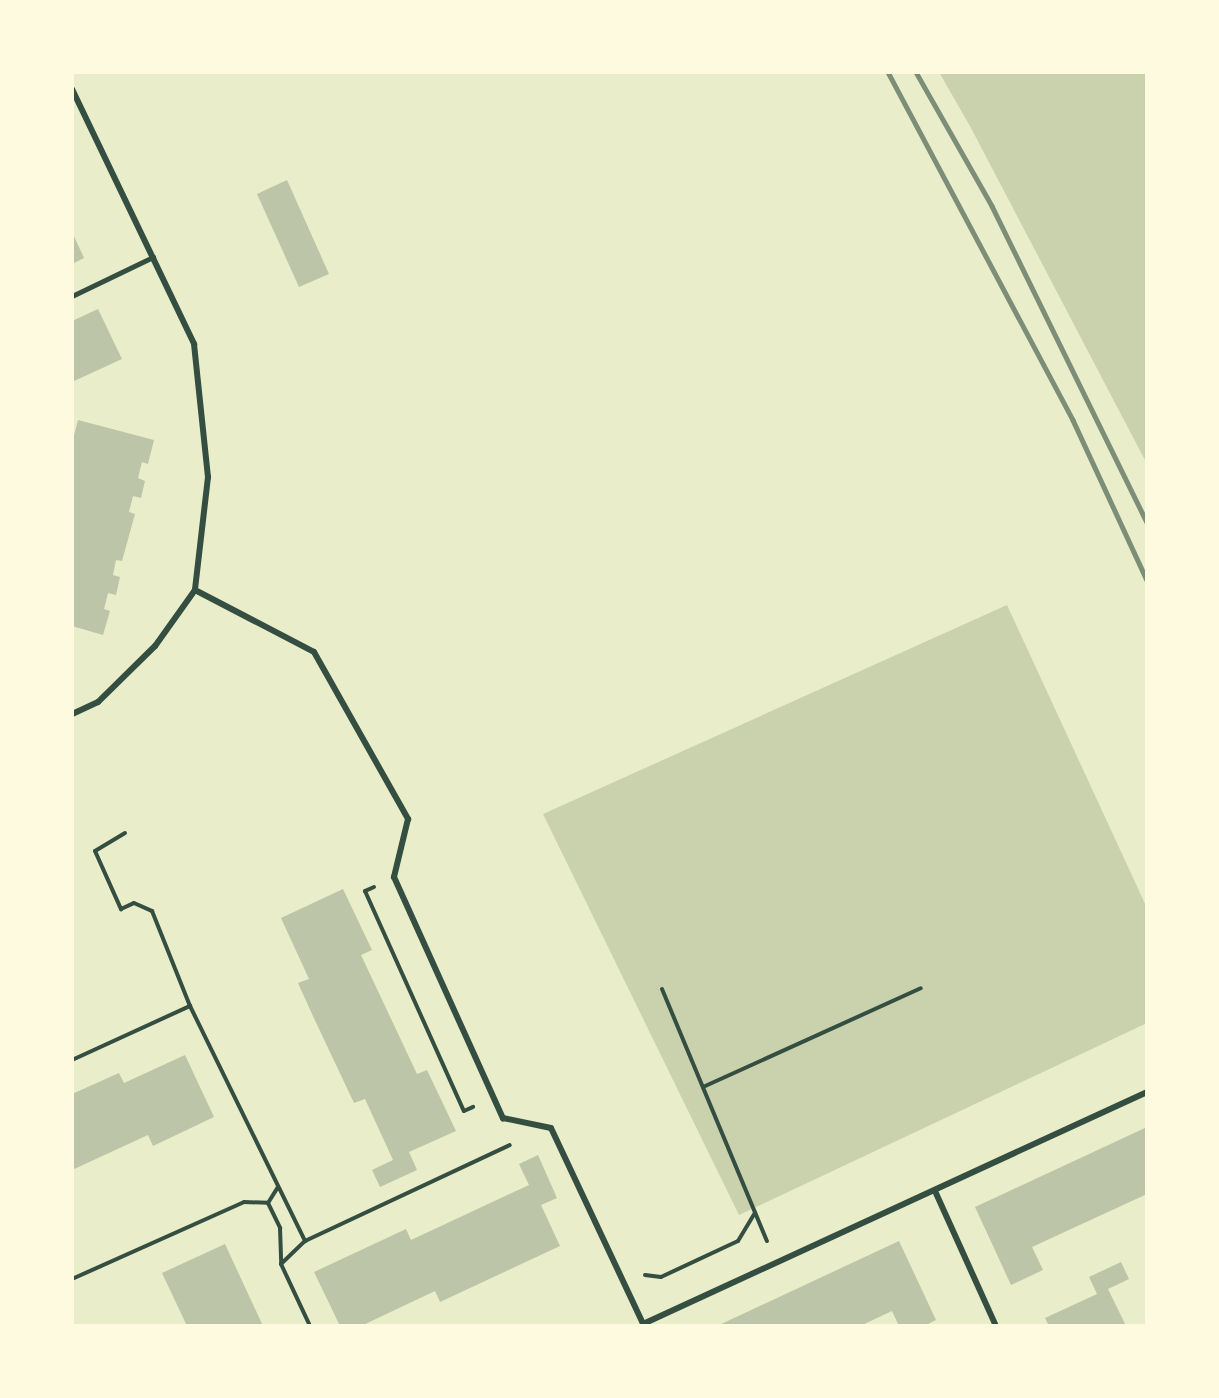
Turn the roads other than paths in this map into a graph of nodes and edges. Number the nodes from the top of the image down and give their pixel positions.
1 (72, 89) edge
2 (153, 257) junction
3 (72, 296) edge
4 (195, 590) junction
5 (72, 714) edge
6 (1147, 1092) edge
7 (934, 1191) junction
8 (644, 1325) edge
9 (996, 1326) edge

1 - 2 street
2 - 3 lane
2 - 4 street
4 - 5 street
4 - 8 street
6 - 7 street
7 - 8 street
7 - 9 street

